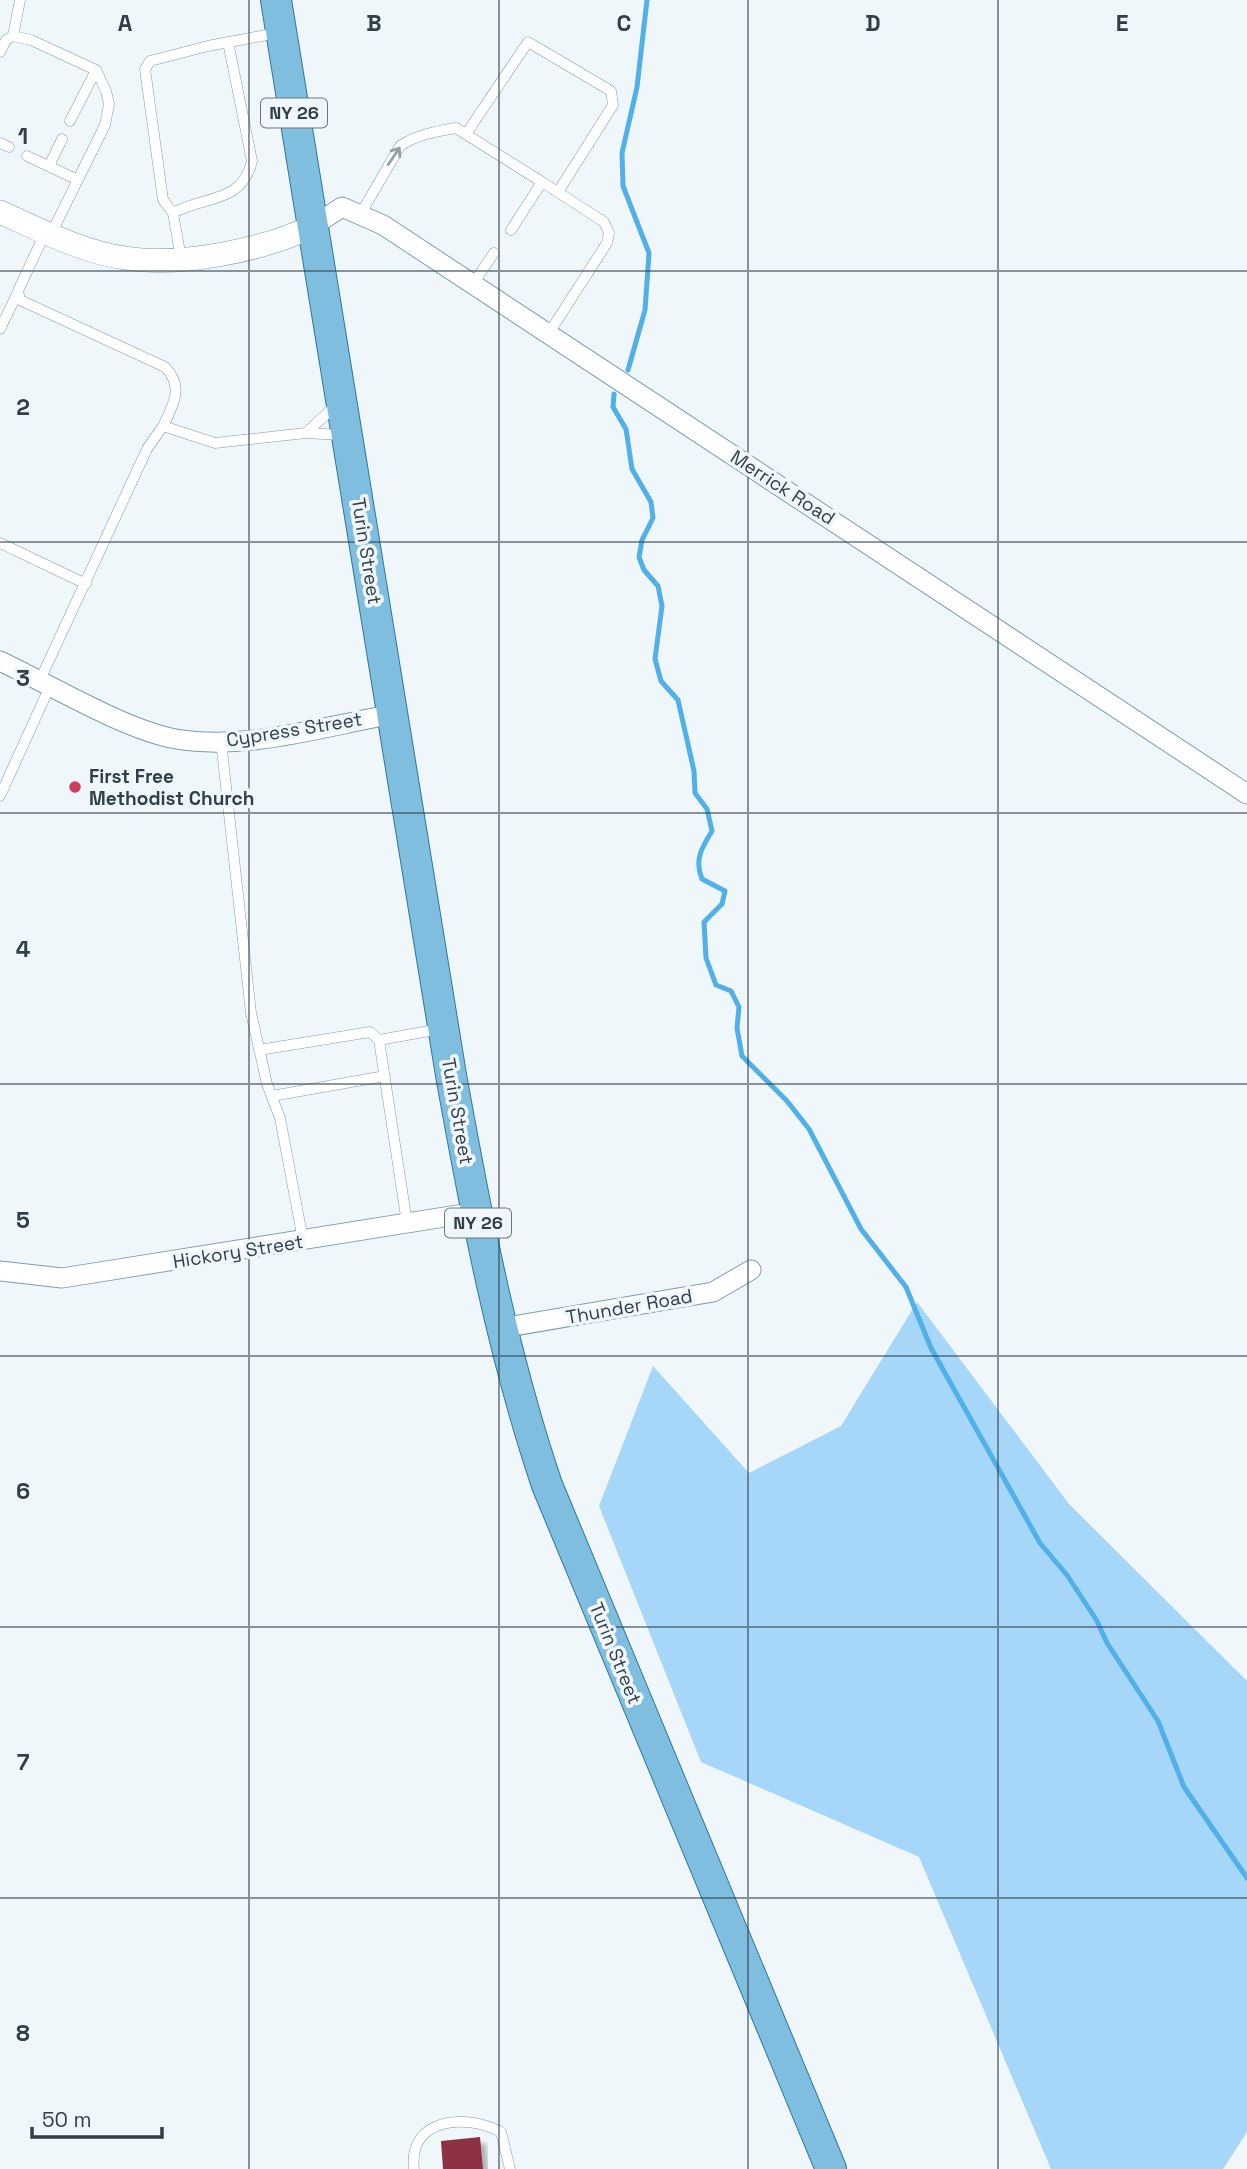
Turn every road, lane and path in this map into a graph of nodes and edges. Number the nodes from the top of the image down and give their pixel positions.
1 (20, 0) edge
2 (276, 0) edge
3 (281, 32) junction
4 (13, 36) junction
5 (229, 42) junction
6 (0, 52) edge
7 (96, 70) junction
8 (69, 121) dead end
9 (466, 134) junction
10 (62, 139) dead end
11 (27, 156) dead end
12 (49, 166) junction
13 (78, 180) junction
14 (542, 181) junction
15 (558, 192) junction
16 (0, 212) edge
17 (173, 213) junction
18 (360, 215) junction
19 (313, 226) junction
20 (511, 230) dead end
21 (48, 234) junction
22 (494, 253) dead end
23 (181, 258) junction
24 (473, 284) junction
25 (18, 291) junction
26 (0, 329) edge
27 (549, 333) junction
28 (341, 396) junction
29 (163, 426) junction
30 (306, 433) junction
31 (348, 436) junction
32 (0, 543) edge
33 (86, 584) junction
34 (0, 661) edge
35 (45, 683) junction
36 (394, 714) junction
37 (221, 741) junction
38 (1247, 794) edge
39 (0, 796) edge
40 (444, 1028) junction
41 (380, 1040) junction
42 (259, 1050) junction
43 (385, 1076) junction
44 (272, 1096) junction
45 (476, 1212) junction
46 (407, 1223) junction
47 (303, 1240) junction
48 (751, 1270) dead end
49 (0, 1271) edge
50 (502, 1328) junction
51 (414, 2169) edge
52 (510, 2169) edge
53 (831, 2169) edge

1 - 4 lane
2 - 3 main road, Turin Street / NY 26
3 - 5 lane
3 - 19 main road, Turin Street / NY 26
4 - 6 lane
4 - 7 lane
5 - 17 lane
5 - 17 lane
7 - 8 lane
7 - 13 lane
9 - 14 lane
9 - 15 lane
18 -> 9 lane
10 - 12 lane
11 - 12 lane
12 - 13 lane
13 - 21 lane
14 - 15 lane
14 - 20 lane
15 - 27 lane
16 - 21 street
17 - 23 lane
18 - 19 street, Merrick Road
18 - 24 street, Merrick Road
19 - 23 street
19 - 28 main road, Turin Street / NY 26
21 - 23 street
21 - 25 lane
22 - 24 lane
24 - 27 street, Merrick Road
25 - 26 lane
25 - 29 lane
27 - 38 street, Merrick Road
28 - 30 lane
28 - 31 main road, Turin Street / NY 26
29 - 30 lane
29 - 33 lane
30 - 31 lane
31 - 36 main road, Turin Street / NY 26
32 - 33 lane
33 - 35 lane
34 - 35 street, Cypress Street
35 - 37 street, Cypress Street
35 - 39 lane
36 - 37 street, Cypress Street
36 - 40 main road, Turin Street / NY 26
37 - 42 lane
40 - 41 lane
40 - 45 main road, Turin Street / NY 26
41 - 42 lane
41 - 43 lane
42 - 44 lane
43 - 44 lane
43 - 46 lane
44 - 47 lane
45 - 46 street, Hickory Street
45 - 50 main road, Turin Street / NY 26
46 - 47 street, Hickory Street
47 - 49 street, Hickory Street
48 - 50 street, Thunder Road
50 - 53 main road, Turin Street / NY 26
51 - 52 lane

